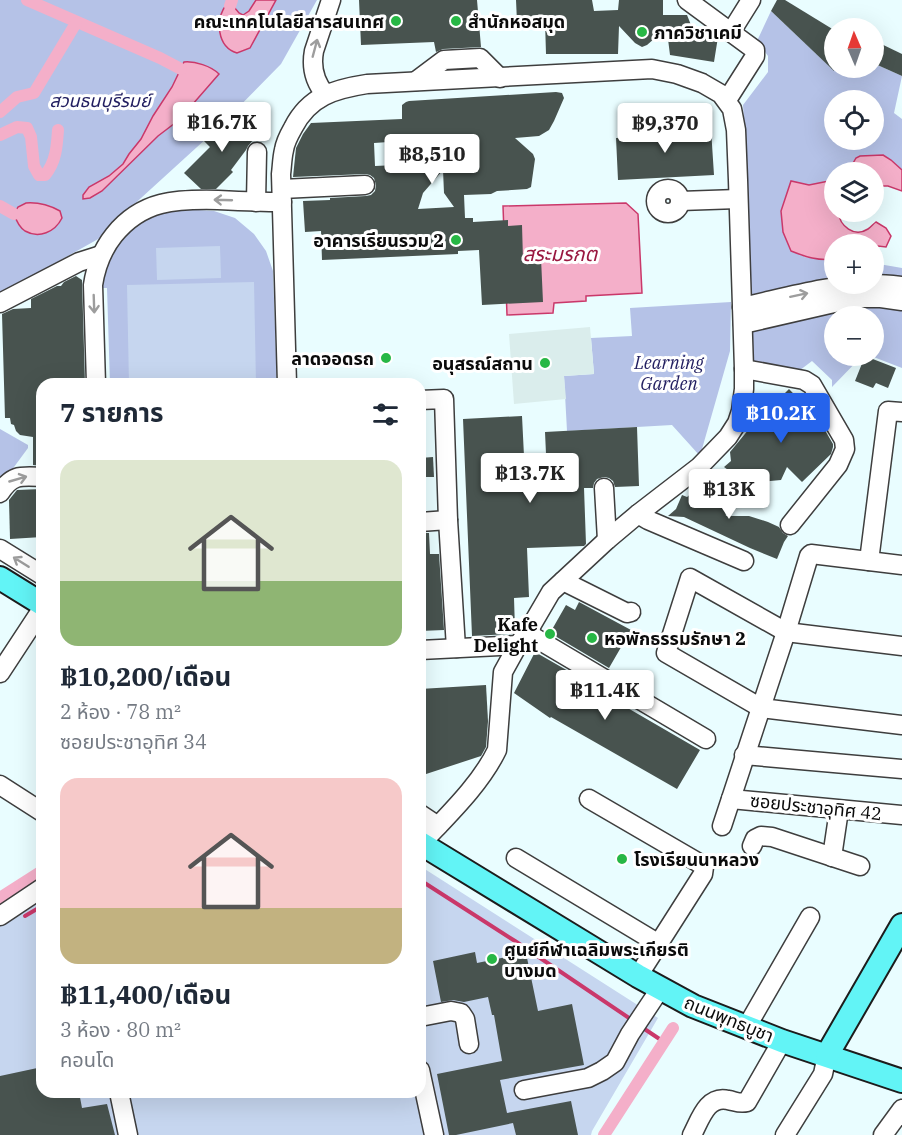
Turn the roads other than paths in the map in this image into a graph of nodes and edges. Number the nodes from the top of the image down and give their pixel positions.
1 (331, 0) edge
2 (687, 0) edge
3 (751, 0) edge
4 (731, 32) junction
5 (325, 94) junction
6 (726, 100) junction
7 (257, 152) dead end
8 (365, 185) dead end
9 (282, 195) junction
10 (738, 199) junction
11 (256, 201) junction
12 (681, 201) dead end
13 (101, 255) junction
14 (902, 286) edge
15 (902, 301) edge
16 (0, 303) edge
17 (743, 316) junction
18 (744, 369) junction
19 (96, 378) edge
20 (287, 378) edge
21 (426, 400) edge
22 (902, 412) edge
23 (36, 477) edge
24 (604, 488) dead end
25 (0, 493) edge
26 (638, 514) junction
27 (448, 520) junction
28 (426, 522) edge
29 (790, 525) dead end
30 (607, 540) junction
31 (0, 549) edge
32 (744, 561) dead end
33 (869, 561) junction
34 (902, 565) edge
35 (36, 571) edge
36 (0, 578) edge
37 (563, 581) junction
38 (36, 600) edge
39 (631, 612) dead end
40 (36, 618) edge
41 (786, 632) junction
42 (523, 639) junction
43 (902, 646) edge
44 (456, 648) junction
45 (426, 650) edge
46 (0, 673) edge
47 (761, 708) junction
48 (902, 725) edge
49 (706, 739) dead end
50 (744, 755) junction
51 (902, 769) edge
52 (0, 785) edge
53 (589, 799) dead end
54 (731, 799) junction
55 (36, 808) edge
56 (839, 810) junction
57 (902, 815) edge
58 (426, 818) edge
59 (438, 826) junction
60 (722, 826) dead end
61 (426, 838) edge
62 (426, 846) edge
63 (752, 846) dead end
64 (832, 857) junction
65 (516, 858) dead end
66 (860, 866) dead end
67 (36, 892) edge
68 (0, 916) edge
69 (810, 917) dead end
70 (902, 925) edge
71 (659, 944) junction
72 (902, 954) edge
73 (638, 976) junction
74 (660, 989) junction
75 (426, 1016) edge
76 (746, 1028) junction
77 (782, 1041) junction
78 (469, 1044) dead end
79 (830, 1063) junction
80 (902, 1081) edge
81 (524, 1090) dead end
82 (120, 1098) edge
83 (426, 1098) edge
84 (902, 1109) edge
85 (128, 1135) edge
86 (434, 1135) edge
87 (692, 1135) edge
88 (785, 1135) edge
89 (883, 1135) edge

5 -> 1 street
2 - 4 street
3 - 4 street
4 - 6 street
5 - 6 street
5 - 9 street
6 - 10 street
7 - 11 street
8 - 9 street
9 - 11 street
9 - 20 street
10 - 12 street
10 - 17 street
11 -> 13 street
13 - 16 street
13 -> 19 street
17 -> 14 street
15 - 17 street
17 - 18 street
18 - 26 street
18 - 29 street
21 - 27 street
22 - 33 street
25 -> 23 street
24 - 30 street
26 - 30 street
26 - 32 street
27 - 28 street
27 - 44 street
30 - 37 street
35 -> 31 street
33 - 34 street
33 - 41 street
36 - 38 main road
37 - 39 street
37 - 42 street
40 - 46 street
41 - 43 street
41 - 47 street
41 - 47 street
42 - 44 street
42 - 49 street
42 - 59 street
44 - 45 street
47 - 48 street
47 - 50 street
50 - 51 street
50 - 54 street
52 - 55 street
53 - 71 street
54 - 56 street, ซอยประชาอุทิศ 42
54 - 60 street
56 - 57 street, ซอยประชาอุทิศ 42
56 - 64 street
58 - 59 street
59 - 61 street
62 - 73 main road, ถนนพุทธบูชา
63 - 64 street
64 - 66 street
65 - 71 street
67 - 68 street
69 - 76 street
70 - 79 main road
71 - 73 street
72 - 79 main road
73 - 74 main road, ถนนพุทธบูชา
74 - 76 main road, ถนนพุทธบูชา
74 - 81 street
75 - 78 street
76 - 77 main road, ถนนพุทธบูชา
77 - 79 main road, ถนนพุทธบูชา
77 - 87 street
79 - 80 main road, ถนนพุทธบูชา
79 - 88 street
82 - 85 street
83 - 86 street
84 - 89 street

